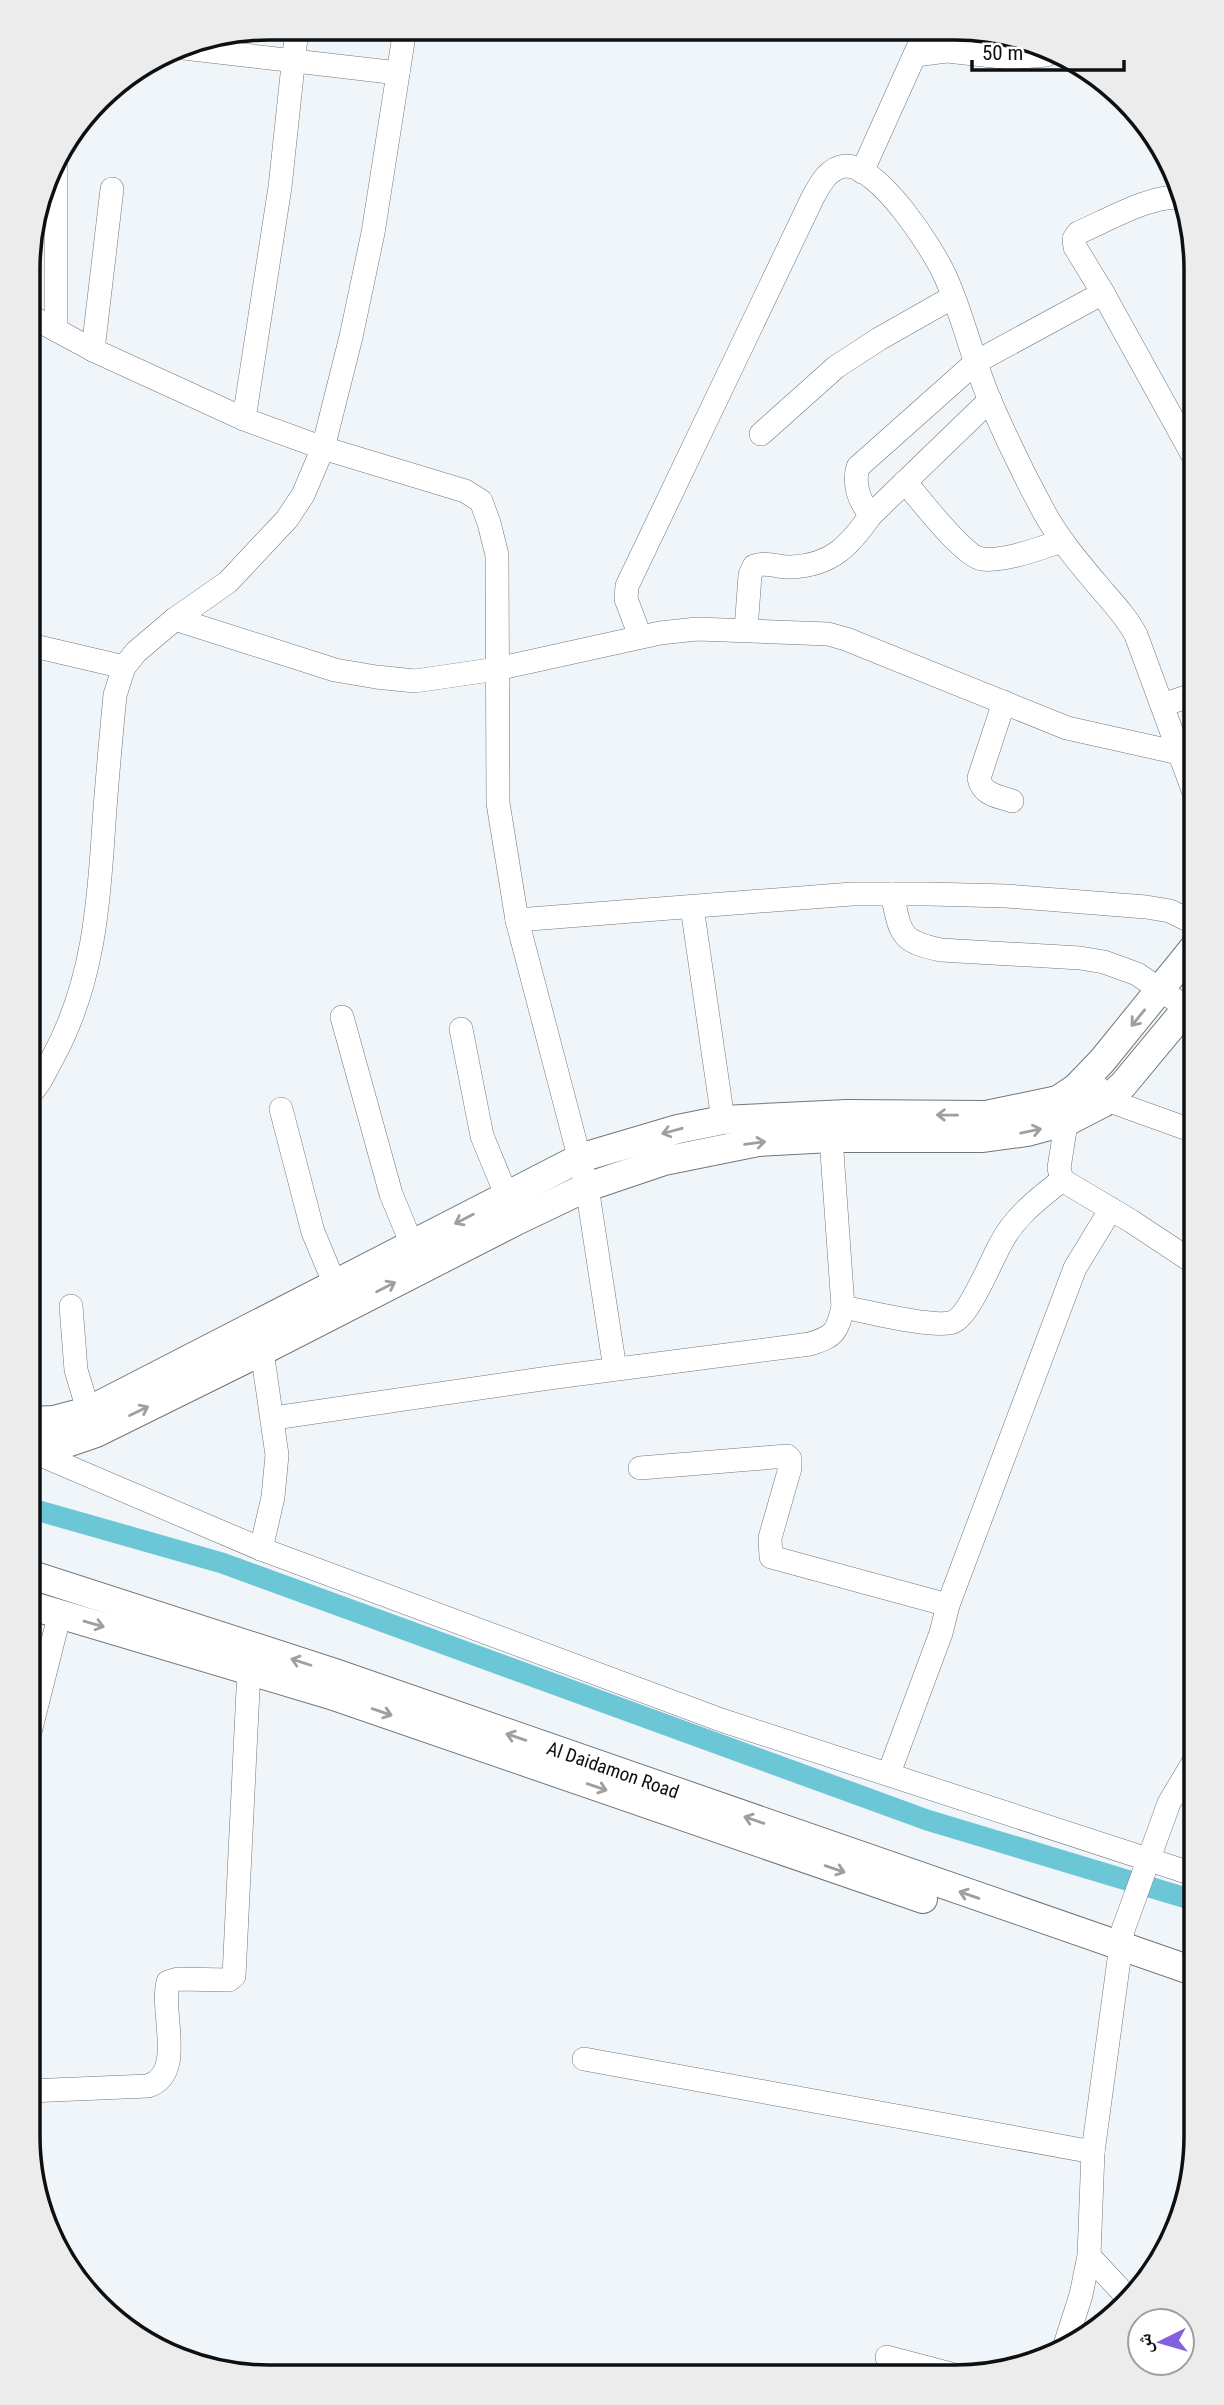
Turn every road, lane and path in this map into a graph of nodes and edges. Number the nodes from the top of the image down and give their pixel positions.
1 (922, 40) edge
2 (296, 41) edge
3 (403, 41) edge
4 (204, 50) edge
5 (915, 55) junction
6 (1037, 56) edge
7 (294, 60) junction
8 (398, 73) junction
9 (862, 172) junction
10 (56, 187) edge
11 (112, 189) dead end
12 (1172, 197) edge
13 (1103, 293) junction
14 (953, 297) junction
15 (40, 321) edge
16 (56, 330) junction
17 (93, 350) junction
18 (976, 362) junction
19 (990, 400) junction
20 (244, 419) junction
21 (761, 434) dead end
22 (1184, 439) edge
23 (323, 449) junction
24 (905, 482) junction
25 (871, 515) junction
26 (1062, 541) junction
27 (175, 619) junction
28 (746, 630) junction
29 (639, 636) junction
30 (40, 648) edge
31 (124, 667) junction
32 (497, 669) junction
33 (1184, 698) edge
34 (1004, 702) junction
35 (1162, 705) junction
36 (1179, 753) junction
37 (1184, 766) edge
38 (1012, 801) dead end
39 (892, 894) junction
40 (692, 907) junction
41 (1184, 918) edge
42 (517, 920) junction
43 (1184, 961) edge
44 (1161, 989) junction
45 (1184, 998) edge
46 (1184, 1012) edge
47 (342, 1017) dead end
48 (461, 1029) dead end
49 (40, 1080) edge
50 (1079, 1084) junction
51 (1107, 1100) junction
52 (281, 1109) dead end
53 (723, 1121) junction
54 (1068, 1121) junction
55 (1184, 1128) edge
56 (831, 1138) junction
57 (580, 1158) junction
58 (1062, 1180) junction
59 (587, 1187) junction
60 (512, 1208) junction
61 (1111, 1209) junction
62 (1183, 1256) edge
63 (417, 1257) junction
64 (340, 1296) junction
65 (71, 1306) dead end
66 (843, 1307) junction
67 (262, 1351) junction
68 (615, 1369) junction
69 (274, 1418) junction
70 (40, 1421) edge
71 (92, 1422) junction
72 (40, 1448) edge
73 (40, 1454) edge
74 (640, 1468) dead end
75 (261, 1549) junction
76 (40, 1578) edge
77 (948, 1605) junction
78 (40, 1608) edge
79 (60, 1613) junction
80 (249, 1669) junction
81 (333, 1684) junction
82 (40, 1692) edge
83 (889, 1773) junction
84 (1183, 1779) edge
85 (1144, 1867) junction
86 (1183, 1873) edge
87 (1121, 1948) junction
88 (1183, 1968) edge
89 (1183, 1986) edge
90 (584, 2059) dead end
91 (40, 2090) edge
92 (1093, 2152) junction
93 (1089, 2256) junction
94 (1122, 2292) edge
95 (1068, 2334) edge
96 (887, 2357) dead end
97 (917, 2365) edge

1 - 5 street
2 - 7 street
3 - 8 street
4 - 7 street
5 - 6 street
5 - 9 street
7 - 8 street
7 - 20 street
8 - 23 street
9 - 14 street
9 - 29 street
10 - 16 street
11 - 17 street
12 - 13 street
13 - 18 street
13 - 22 street
14 - 18 street
14 - 21 street
15 - 16 street
16 - 17 street
17 - 20 street
18 - 19 street
18 - 25 street
19 - 24 street
19 - 26 street
20 - 23 street
23 - 27 street
23 - 32 street
24 - 25 street
24 - 26 street
25 - 28 street
26 - 35 street
27 - 31 street
27 - 32 street
28 - 29 street
28 - 34 street
29 - 32 street
30 - 31 street
31 - 49 street
32 - 42 street
33 - 35 street
34 - 36 street
34 - 38 street
35 - 36 street
36 - 37 street
39 - 40 street
39 - 41 street
39 - 44 street
40 - 42 street
40 - 53 street
42 - 57 street
43 - 44 street
44 - 45 street
44 -> 50 street
46 - 51 street
47 - 63 street
48 - 60 street
50 - 51 street
50 -> 53 street
50 - 54 street
51 - 54 street
51 - 55 street
52 - 64 street
53 -> 57 street
56 -> 54 street
54 - 58 street
59 -> 56 street
56 - 66 street
57 - 59 street
57 - 60 street
58 - 61 street
58 - 66 street
59 - 60 street
59 - 68 street
60 - 63 street
61 - 62 street
61 - 77 street
63 - 64 street
64 - 67 street
64 - 71 street
65 - 71 street
66 - 68 street
67 - 69 street
71 -> 67 street
68 - 69 street
69 - 75 street
70 - 71 street
71 - 72 street
73 - 75 street
74 - 77 street
75 - 83 street
81 -> 76 street, Al Daidamon Road
77 - 83 street
78 - 79 street, Al Daidamon Road
79 -> 80 street, Al Daidamon Road
79 - 82 street
80 - 81 street, Al Daidamon Road
80 - 91 street
81 - 87 street, Al Daidamon Road
83 - 85 street
84 - 85 street
85 - 86 street
85 - 87 street
87 - 88 street, Al Daidamon Road
87 - 89 street, Al Daidamon Road
87 - 92 street
90 - 92 street
92 - 93 street
93 - 94 street
93 - 95 street
96 - 97 street

